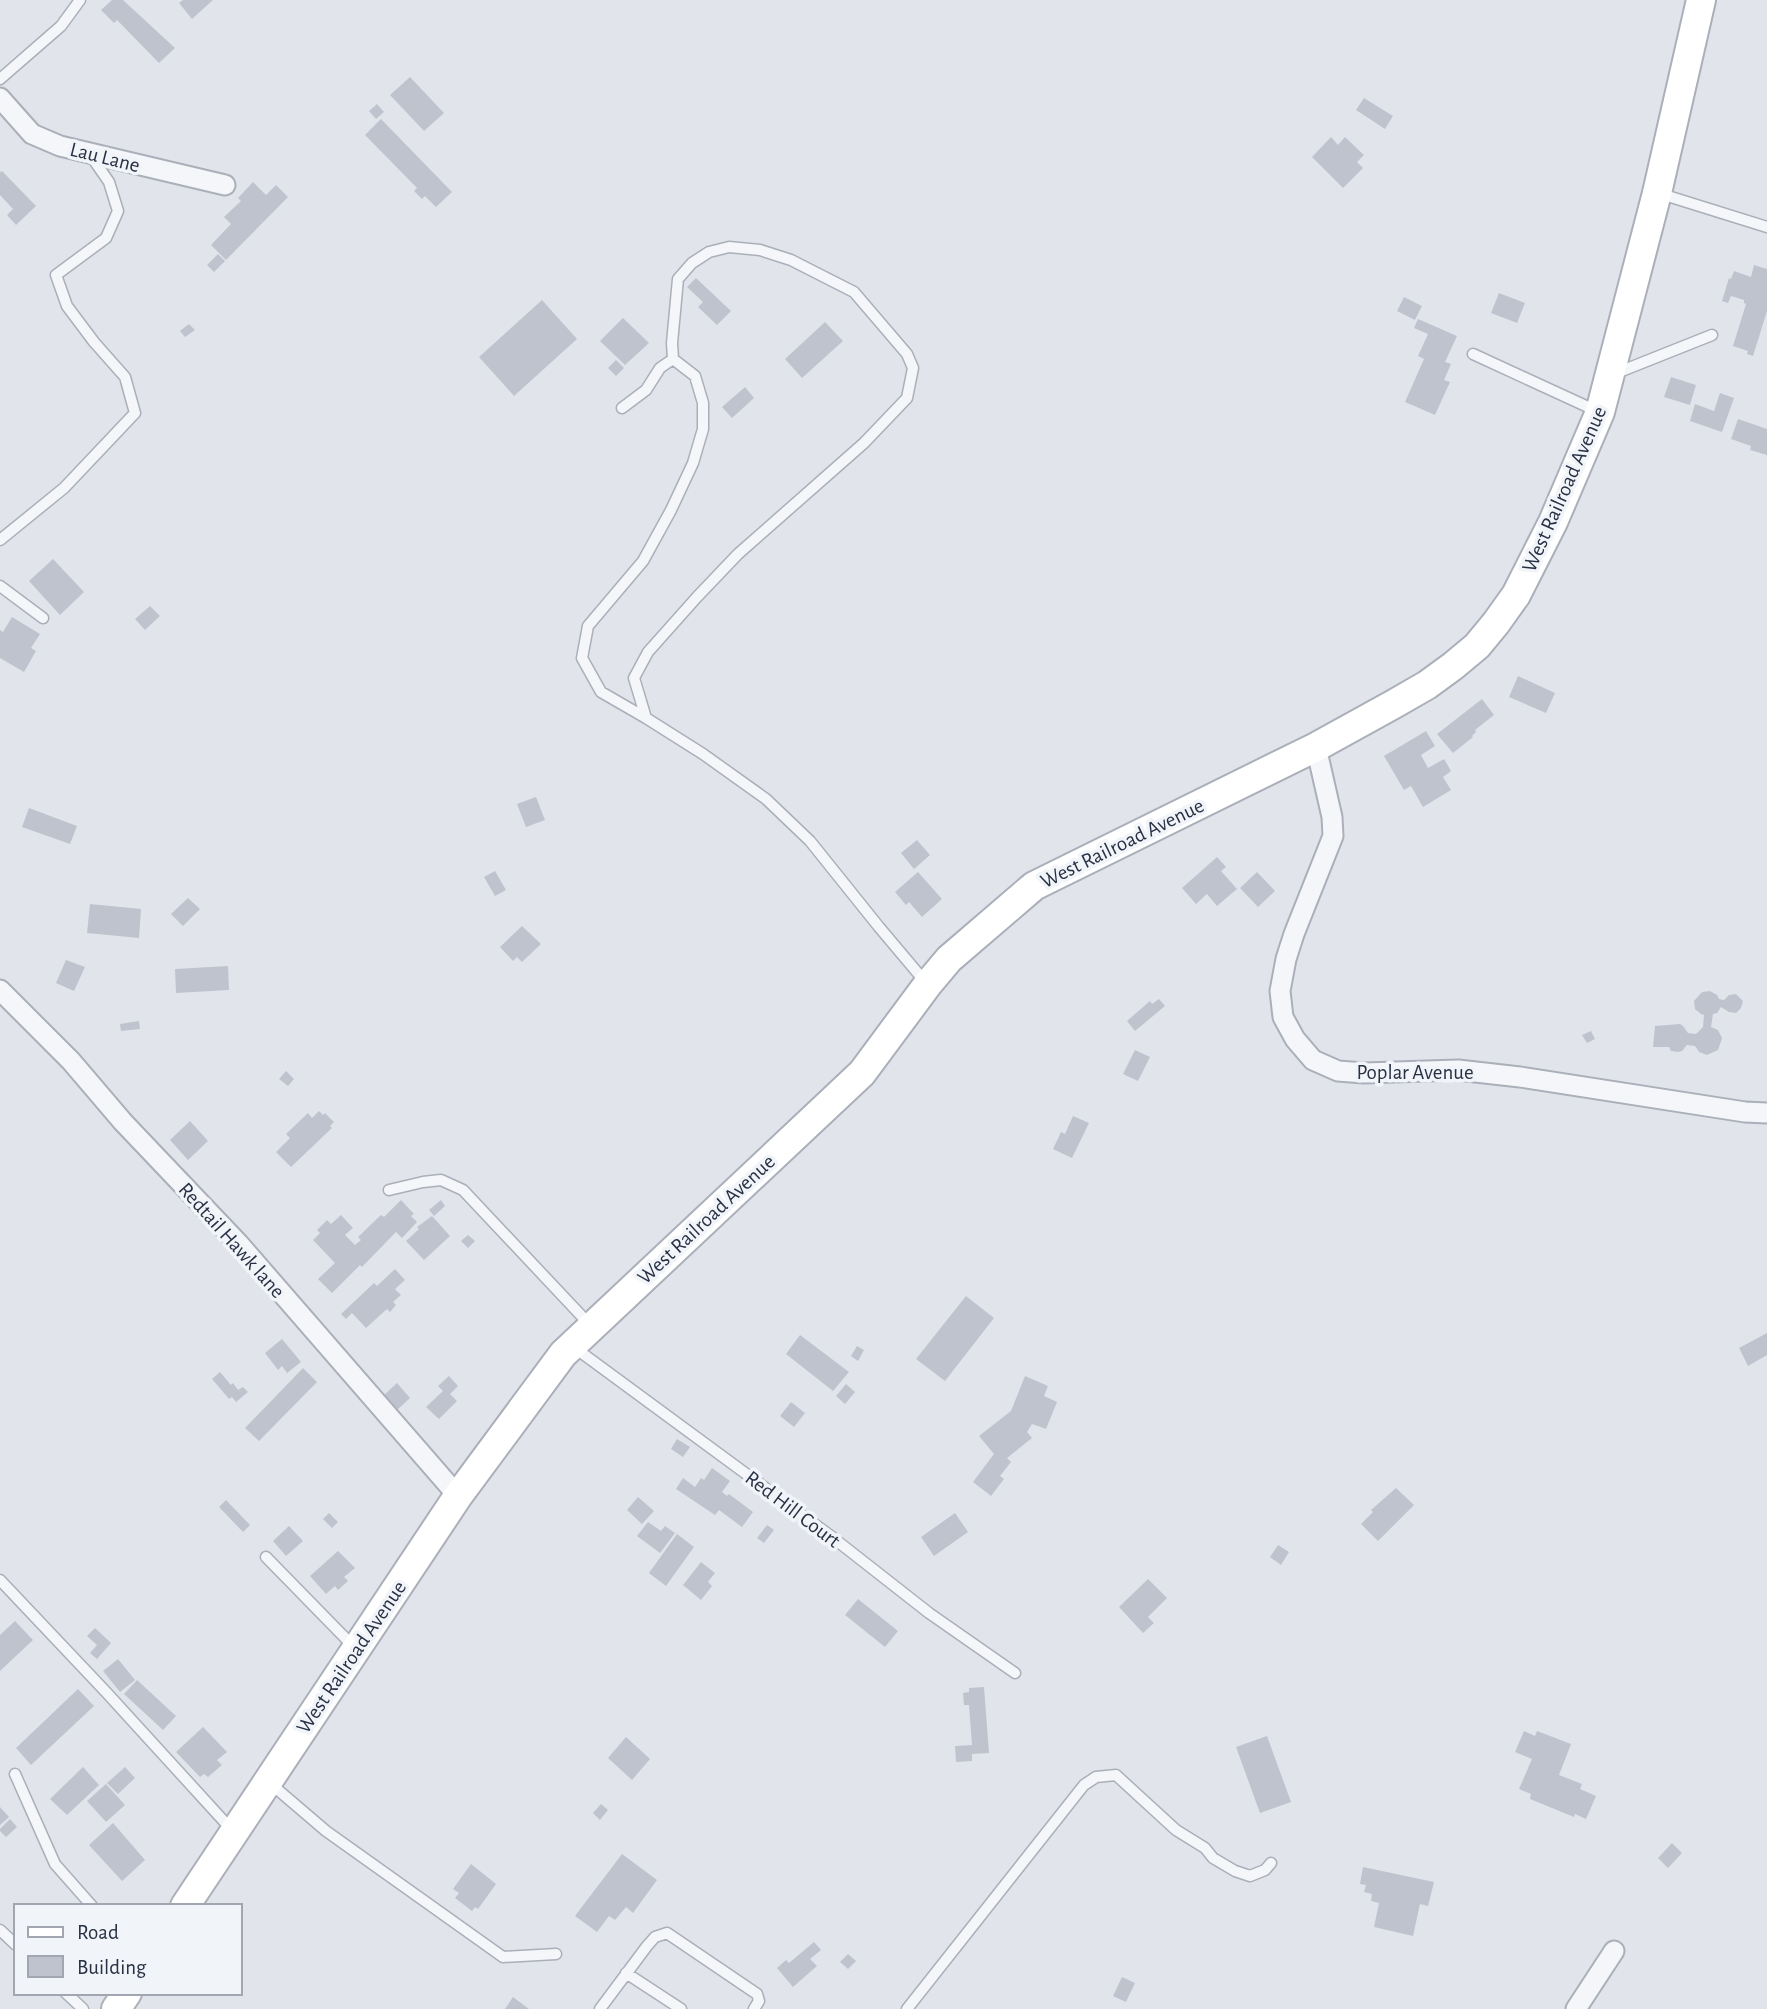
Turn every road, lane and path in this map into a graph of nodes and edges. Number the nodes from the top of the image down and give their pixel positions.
1 (80, 0) edge
2 (1701, 0) edge
3 (0, 79) edge
4 (0, 98) edge
5 (89, 153) junction
6 (225, 185) dead end
7 (1657, 193) junction
8 (1767, 227) edge
9 (1712, 335) dead end
10 (1473, 354) dead end
11 (673, 359) junction
12 (1610, 375) junction
13 (622, 408) dead end
14 (1600, 412) junction
15 (0, 540) edge
16 (0, 586) edge
17 (43, 618) dead end
18 (646, 718) junction
19 (1316, 747) junction
20 (928, 984) junction
21 (0, 990) edge
22 (1767, 1113) edge
23 (389, 1190) dead end
24 (582, 1336) junction
25 (457, 1496) junction
26 (266, 1557) dead end
27 (0, 1580) edge
28 (356, 1649) junction
29 (1015, 1674) dead end
30 (15, 1774) dead end
31 (268, 1781) junction
32 (234, 1832) junction
33 (1271, 1863) dead end
34 (90, 1904) edge
35 (186, 1904) edge
36 (0, 1930) edge
37 (14, 1943) edge
38 (1614, 1951) dead end
39 (556, 1954) dead end
40 (626, 1973) junction
41 (68, 1995) edge
42 (83, 2009) edge
43 (600, 2009) edge
44 (681, 2009) edge
45 (754, 2009) edge
46 (907, 2009) edge
47 (1576, 2009) edge

1 - 3 lane
2 - 7 main road, West Railroad Avenue
4 - 5 street, Lau Lane
5 - 6 street, Lau Lane
5 - 15 lane
7 - 8 lane
7 - 12 main road, West Railroad Avenue
9 - 12 lane
10 - 14 lane
11 - 13 lane
11 - 18 lane
11 - 18 lane
12 - 14 main road, West Railroad Avenue
14 - 19 main road, West Railroad Avenue
16 - 17 lane
18 - 20 lane
19 - 20 main road, West Railroad Avenue
19 - 22 street, Poplar Avenue
20 - 24 main road, West Railroad Avenue
21 - 25 street, Redtail Hawk lane
23 - 24 lane, Red Hill Court
24 - 25 main road, West Railroad Avenue
24 - 29 lane, Red Hill Court
25 - 28 main road, West Railroad Avenue
26 - 28 lane
27 - 32 lane
28 - 31 main road, West Railroad Avenue
30 - 34 lane
31 - 32 main road, West Railroad Avenue
31 - 39 lane
32 - 35 main road, West Railroad Avenue
33 - 46 lane
36 - 37 lane
38 - 47 street
40 - 43 lane
40 - 44 lane
40 - 45 lane
41 - 42 lane

